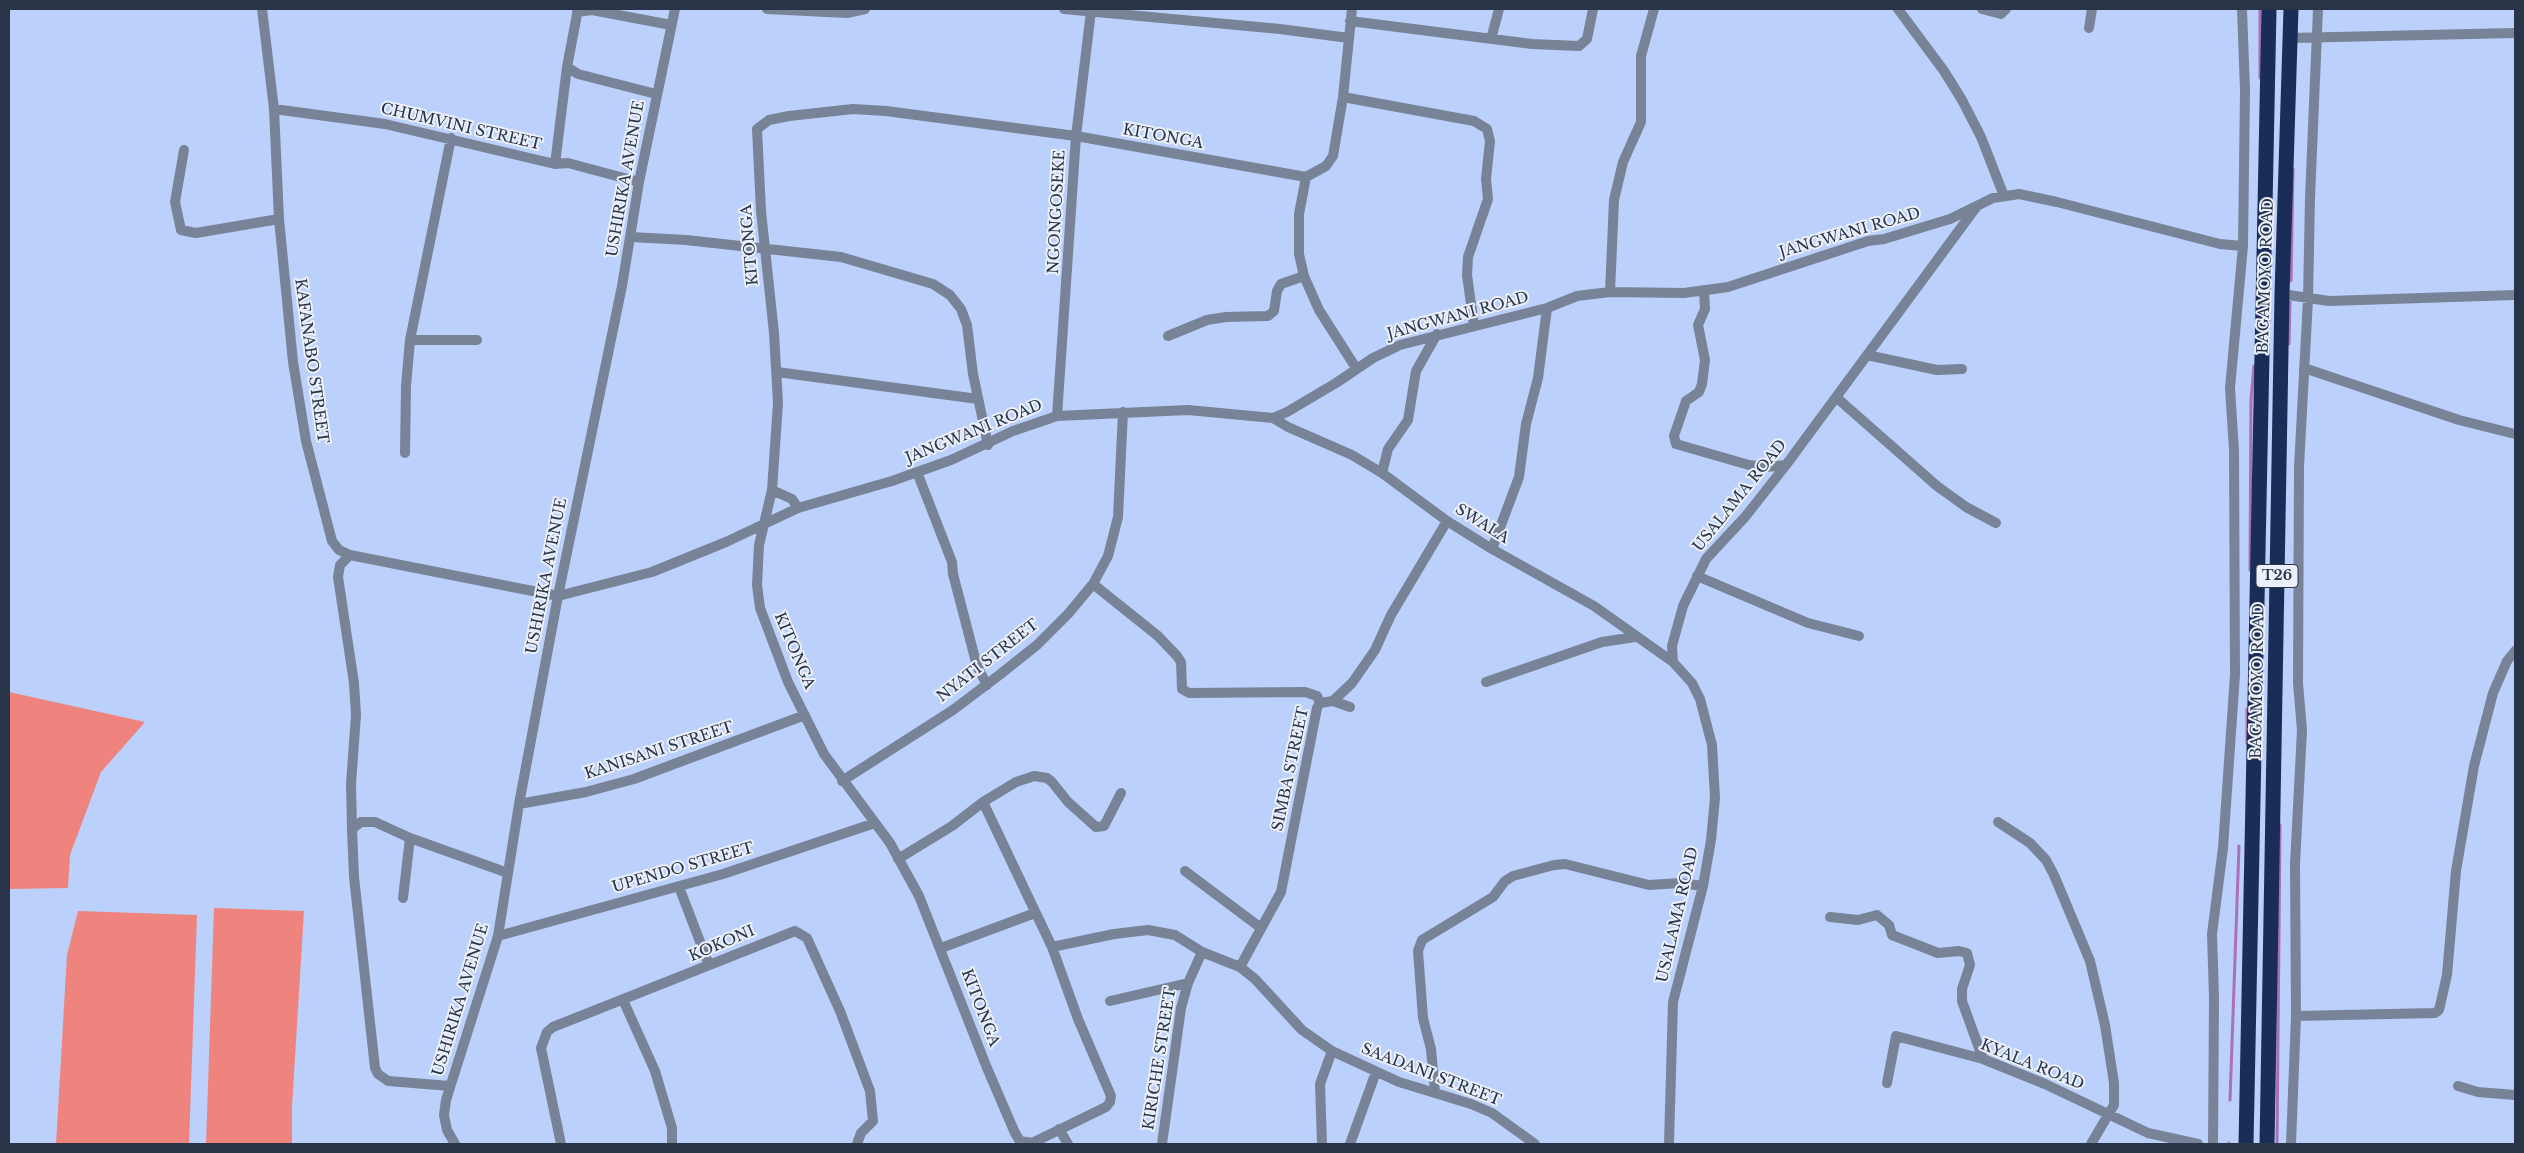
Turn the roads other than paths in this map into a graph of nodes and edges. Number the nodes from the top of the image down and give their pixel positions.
1 (262, 9) edge
2 (675, 9) edge
3 (767, 9) edge
4 (865, 9) edge
5 (1064, 9) edge
6 (1352, 9) edge
7 (1499, 9) edge
8 (1593, 9) edge
9 (1654, 9) edge
10 (1898, 9) edge
11 (1982, 9) edge
12 (2006, 9) edge
13 (2092, 9) edge
14 (2242, 9) edge
15 (2269, 9) edge
16 (2291, 9) edge
17 (2318, 9) edge
18 (578, 10) edge
19 (1092, 11) junction
20 (1143, 12) edge
21 (1350, 21) junction
22 (671, 25) junction
23 (2089, 28) dead end
24 (2515, 33) edge
25 (1349, 38) junction
26 (2291, 38) junction
27 (2317, 38) junction
28 (1491, 39) junction
29 (567, 67) junction
30 (656, 94) junction
31 (1342, 97) junction
32 (274, 109) junction
33 (1076, 136) junction
34 (451, 138) junction
35 (184, 150) dead end
36 (555, 164) junction
37 (1306, 177) junction
38 (639, 182) junction
39 (2004, 196) junction
40 (1980, 204) junction
41 (278, 219) junction
42 (631, 237) junction
43 (2243, 246) junction
44 (764, 248) junction
45 (1304, 276) junction
46 (1704, 290) junction
47 (1610, 292) junction
48 (2282, 294) junction
49 (2515, 295) edge
50 (2308, 299) junction
51 (1547, 308) junction
52 (1474, 326) junction
53 (1437, 334) junction
54 (1168, 336) dead end
55 (410, 340) junction
56 (477, 340) dead end
57 (1868, 355) junction
58 (1356, 368) junction
59 (2304, 368) junction
60 (1962, 369) dead end
61 (777, 372) junction
62 (978, 398) junction
63 (1837, 398) junction
64 (1123, 412) junction
65 (1058, 416) junction
66 (1273, 418) junction
67 (2515, 434) edge
68 (988, 445) junction
69 (405, 453) dead end
70 (1786, 465) junction
71 (917, 472) junction
72 (1382, 473) junction
73 (772, 490) junction
74 (798, 508) junction
75 (1447, 521) junction
76 (764, 523) junction
77 (1996, 523) dead end
78 (1492, 549) junction
79 (350, 555) junction
80 (1697, 576) junction
81 (1094, 584) junction
82 (558, 596) junction
83 (1859, 636) dead end
84 (1635, 637) junction
85 (2515, 651) edge
86 (1673, 662) junction
87 (1486, 682) dead end
88 (986, 685) junction
89 (1333, 700) junction
90 (1320, 703) junction
91 (1350, 707) dead end
92 (805, 715) junction
93 (842, 781) junction
94 (1121, 793) dead end
95 (983, 802) junction
96 (519, 804) junction
97 (1998, 822) dead end
98 (875, 823) junction
99 (352, 829) junction
100 (410, 838) junction
101 (898, 859) junction
102 (1185, 871) dead end
103 (508, 873) junction
104 (1703, 886) junction
105 (679, 887) junction
106 (403, 898) dead end
107 (1035, 912) junction
108 (1830, 917) dead end
109 (1261, 928) junction
110 (498, 936) junction
111 (1052, 947) junction
112 (941, 948) junction
113 (1202, 952) junction
114 (709, 965) junction
115 (1240, 967) junction
116 (1188, 982) junction
117 (623, 1000) junction
118 (1110, 1001) dead end
119 (2296, 1016) junction
120 (1332, 1051) junction
121 (1983, 1059) junction
122 (1376, 1072) junction
123 (1887, 1083) dead end
124 (450, 1086) junction
125 (2458, 1086) dead end
126 (1435, 1092) junction
127 (2515, 1095) edge
128 (2109, 1114) junction
129 (1059, 1129) junction
130 (454, 1144) edge
131 (561, 1144) edge
132 (672, 1144) edge
133 (858, 1144) edge
134 (1068, 1144) edge
135 (1162, 1144) edge
136 (1322, 1144) edge
137 (1350, 1144) edge
138 (1535, 1144) edge
139 (1669, 1144) edge
140 (2091, 1144) edge
141 (2198, 1144) edge
142 (2213, 1144) edge
143 (2246, 1144) edge
144 (2267, 1144) edge
145 (2291, 1144) edge

1 - 32 street, KAFANABO STREET
2 - 22 street, USHIRIKA AVENUE
3 - 4 street
5 - 19 street
6 - 21 street
7 - 28 street
8 - 28 street
9 - 47 street
10 - 39 street
11 - 12 street
13 - 23 street
14 - 43 street
15 - 143 highway, BAGAMOYO ROAD / T26
16 - 26 highway, BAGAMOYO ROAD / T26
17 - 27 street
18 - 22 street
18 - 29 street
19 - 20 street
19 - 33 street, NGONGOSEKE
20 - 25 street
21 - 25 street
21 - 28 street
22 - 30 street, USHIRIKA AVENUE
24 - 27 street
25 - 31 street
26 - 27 street
26 - 48 highway, BAGAMOYO ROAD / T26
27 - 50 street
29 - 30 street
29 - 36 street
30 - 38 street, USHIRIKA AVENUE
31 - 37 street
31 - 52 street
32 - 34 street, CHUMVINI STREET
32 - 41 street, KAFANABO STREET
33 - 37 street, KITONGA
33 - 44 street, KITONGA
33 - 65 street, NGONGOSEKE
34 - 36 street, CHUMVINI STREET
34 - 55 street
35 - 41 street
36 - 38 street, CHUMVINI STREET
37 - 45 street
38 - 42 street, USHIRIKA AVENUE
39 - 40 street, JANGWANI ROAD
39 - 43 street, JANGWANI ROAD
40 - 46 street, JANGWANI ROAD
40 - 57 street, USALAMA ROAD
41 - 79 street, KAFANABO STREET
42 - 44 street
42 - 82 street, USHIRIKA AVENUE
43 - 142 street
44 - 61 street, KITONGA
44 - 62 street
45 - 54 street
45 - 58 street
46 - 47 street, JANGWANI ROAD
46 - 70 street
47 - 51 street, JANGWANI ROAD
48 - 50 street
48 - 144 highway, BAGAMOYO ROAD / T26
49 - 50 street
50 - 59 street
51 - 52 street, JANGWANI ROAD
51 - 78 street
52 - 53 street, JANGWANI ROAD
53 - 58 street, JANGWANI ROAD
53 - 72 street
55 - 56 street
55 - 69 street
57 - 60 street
57 - 63 street, USALAMA ROAD
58 - 66 street, JANGWANI ROAD
59 - 67 street
59 - 119 street
61 - 62 street
61 - 73 street, KITONGA
62 - 68 street
63 - 70 street, USALAMA ROAD
63 - 77 street
64 - 65 street, JANGWANI ROAD
64 - 66 street, JANGWANI ROAD
64 - 81 street, NYATI STREET
65 - 68 street, JANGWANI ROAD
66 - 72 street, SWALA
68 - 71 street, JANGWANI ROAD
70 - 80 street, USALAMA ROAD
71 - 74 street, JANGWANI ROAD
71 - 88 street
72 - 75 street, SWALA
73 - 74 street
73 - 76 street, KITONGA
74 - 76 street, JANGWANI ROAD
75 - 78 street, SWALA
75 - 89 street, SIMBA STREET
76 - 82 street, JANGWANI ROAD
76 - 92 street, KITONGA
78 - 84 street, SWALA
79 - 82 street, KAFANABO STREET
79 - 99 street
80 - 83 street
80 - 86 street, USALAMA ROAD
81 - 88 street, NYATI STREET
81 - 90 street
82 - 96 street, USHIRIKA AVENUE
84 - 86 street, SWALA
84 - 87 street
85 - 119 street
86 - 104 street, USALAMA ROAD
88 - 93 street, NYATI STREET
89 - 90 street, SIMBA STREET
89 - 91 street
90 - 109 street, SIMBA STREET
92 - 93 street, KITONGA
92 - 96 street, KANISANI STREET
93 - 98 street, KITONGA
94 - 95 street
95 - 101 street
95 - 107 street, KITONGA
96 - 103 street, USHIRIKA AVENUE
97 - 128 street
98 - 101 street, KITONGA
98 - 105 street, UPENDO STREET
99 - 100 street
99 - 124 street
100 - 103 street
100 - 106 street
101 - 112 street, KITONGA
102 - 109 street
103 - 110 street, USHIRIKA AVENUE
104 - 126 street
104 - 139 street, USALAMA ROAD
105 - 110 street, UPENDO STREET
105 - 114 street
107 - 111 street, KITONGA
107 - 112 street
108 - 121 street
109 - 115 street, SIMBA STREET
110 - 124 street, USHIRIKA AVENUE
111 - 113 street, SAADANI STREET
111 - 129 street, KITONGA
112 - 129 street, KITONGA
113 - 115 street, SAADANI STREET
113 - 116 street, KIRICHE STREET
114 - 117 street, KOKONI
114 - 133 street, KOKONI
115 - 120 street, SAADANI STREET
116 - 118 street
116 - 135 street, KIRICHE STREET
117 - 131 street, KOKONI
117 - 132 street
119 - 145 street
120 - 122 street, SAADANI STREET
120 - 136 street
121 - 123 street, KYALA ROAD
121 - 128 street, KYALA ROAD
122 - 126 street, SAADANI STREET
122 - 137 street
124 - 130 street, USHIRIKA AVENUE
125 - 127 street
126 - 138 street, SAADANI STREET
128 - 140 street
128 - 141 street, KYALA ROAD
129 - 134 street

